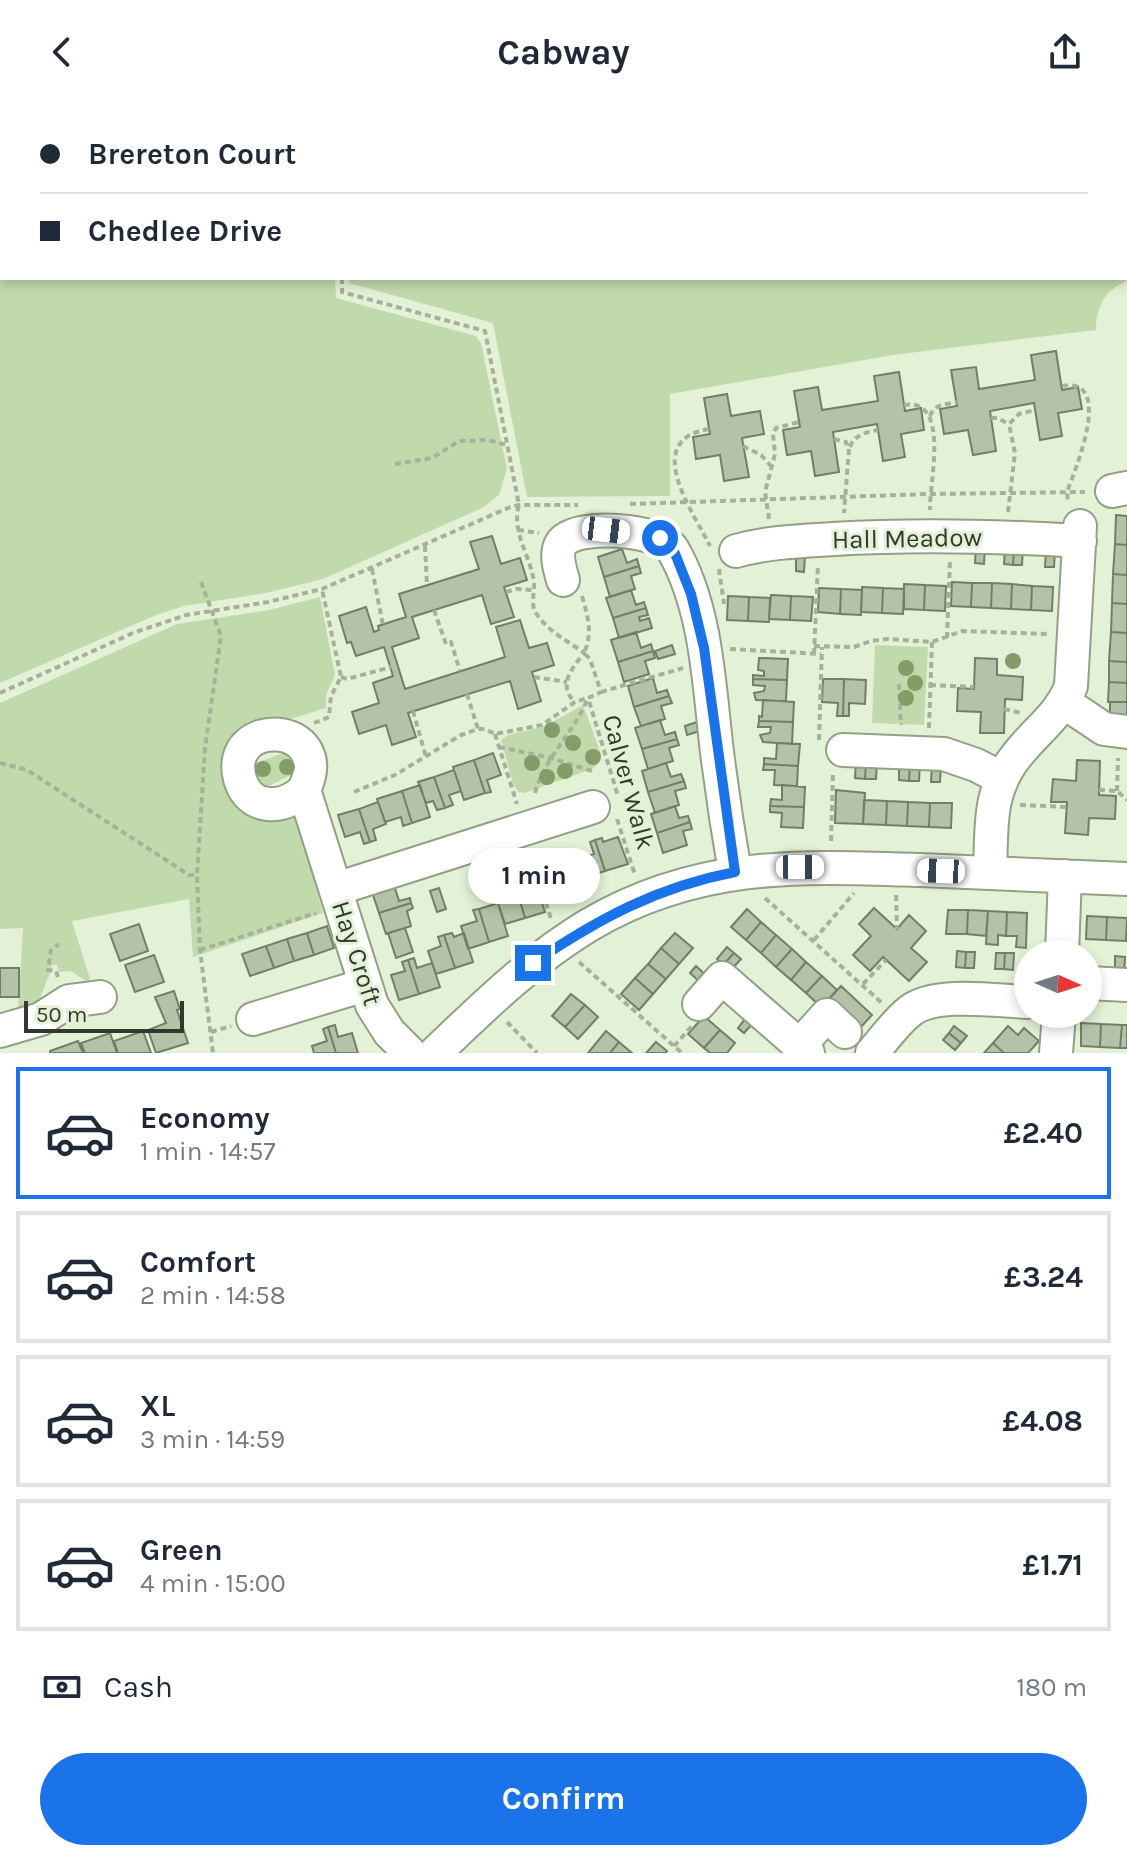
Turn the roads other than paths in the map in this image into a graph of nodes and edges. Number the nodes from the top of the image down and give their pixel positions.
1 (736, 551) dead end
2 (548, 585) road end
3 (1065, 703) junction
4 (1123, 732) edge
5 (843, 750) dead end
6 (304, 790) junction
7 (1009, 791) junction
8 (608, 804) road end
9 (735, 872) junction
10 (990, 873) junction
11 (1065, 876) junction
12 (1127, 879) edge
13 (331, 900) junction
14 (1063, 940) edge
15 (1102, 984) edge
16 (365, 985) junction
17 (1127, 985) edge
18 (85, 999) road end
19 (1014, 1002) edge
20 (699, 1004) dead end
21 (253, 1019) dead end
22 (1058, 1028) edge
23 (0, 1031) edge
24 (845, 1032) dead end
25 (804, 1049) edge
26 (410, 1053) edge
27 (435, 1053) edge
28 (872, 1053) edge
29 (1056, 1053) edge

1 - 3 street, Hall Meadow
2 - 9 street
3 - 4 street
3 - 7 street
5 - 7 street
6 - 6 street, Hay Croft
6 - 13 street, Hay Croft
7 - 10 street
8 - 13 street, Hay Croft
9 - 10 street
9 - 27 street
10 - 11 street
11 - 12 street
11 - 14 street
13 - 16 street, Hay Croft
15 - 17 street
16 - 21 street
16 - 26 street, Hay Croft
18 - 23 street
19 - 28 street
20 - 25 street
22 - 29 street
24 - 25 street

